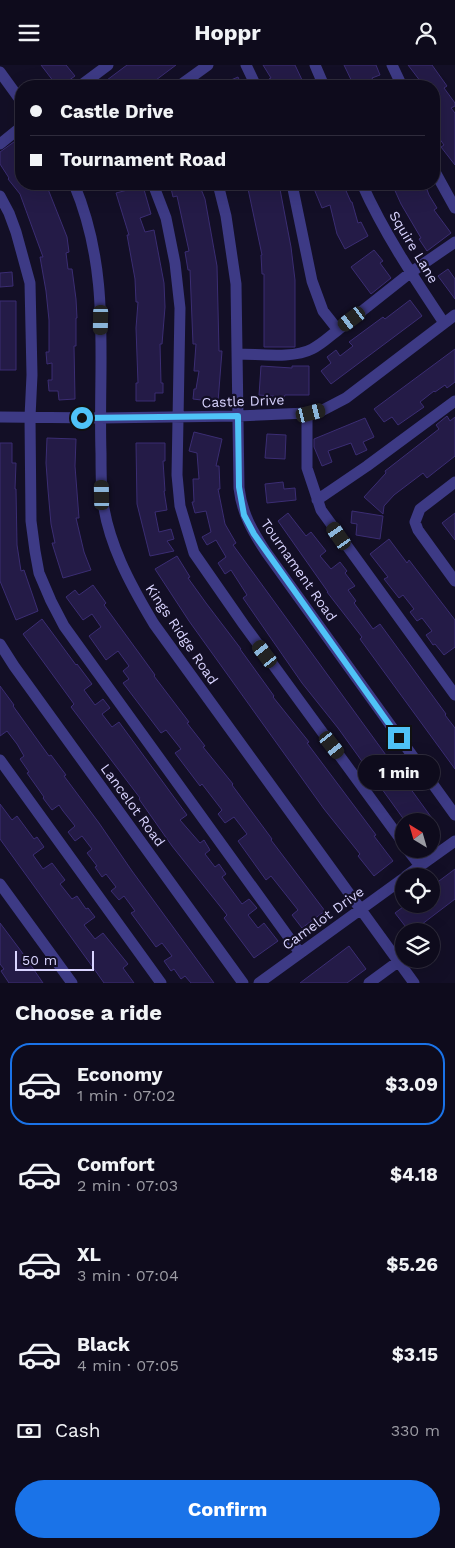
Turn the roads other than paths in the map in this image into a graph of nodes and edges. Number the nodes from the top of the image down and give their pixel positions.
1 (208, 65) edge
2 (246, 65) edge
3 (315, 65) edge
4 (392, 65) edge
5 (101, 67) edge
6 (0, 72) edge
7 (87, 80) edge
8 (187, 80) edge
9 (253, 80) edge
10 (321, 80) edge
11 (399, 80) edge
12 (15, 93) edge
13 (15, 132) edge
14 (0, 143) edge
15 (440, 180) edge
16 (76, 190) edge
17 (155, 190) edge
18 (220, 190) edge
19 (293, 190) edge
20 (365, 190) edge
21 (0, 196) edge
22 (455, 208) edge
23 (455, 241) edge
24 (410, 273) junction
25 (455, 315) edge
26 (444, 323) junction
27 (338, 330) junction
28 (238, 354) junction
29 (455, 401) edge
30 (307, 413) junction
31 (238, 416) junction
32 (0, 417) edge
33 (30, 417) junction
34 (178, 417) junction
35 (100, 418) junction
36 (455, 482) edge
37 (317, 500) junction
38 (455, 581) edge
39 (0, 644) edge
40 (455, 695) edge
41 (0, 760) edge
42 (455, 815) edge
43 (395, 832) edge
44 (455, 841) edge
45 (414, 858) edge
46 (420, 866) junction
47 (417, 868) edge
48 (0, 884) edge
49 (395, 884) edge
50 (361, 909) junction
51 (300, 953) junction
52 (395, 956) edge
53 (395, 964) edge
54 (404, 968) edge
55 (72, 983) edge
56 (161, 983) edge
57 (243, 983) edge
58 (259, 983) edge
59 (369, 983) edge
60 (414, 983) edge

1 - 8 street
2 - 9 street
3 - 10 street
4 - 11 street
5 - 7 street
6 - 12 street
13 - 14 street
15 - 22 street
16 - 35 street, Kings Ridge Road
17 - 34 street
18 - 28 street, Tournament Road
19 - 27 street
20 - 24 street, Squire Lane
21 - 33 street
23 - 24 street
24 - 26 street, Squire Lane
24 - 27 street
25 - 26 street, Castle Drive
26 - 30 street, Castle Drive
27 - 28 street
28 - 31 street, Tournament Road
29 - 37 street
30 - 31 street, Castle Drive
30 - 37 street
31 - 34 street, Castle Drive
31 - 42 street, Tournament Road
32 - 33 street, Castle Drive
33 - 35 street, Castle Drive
33 - 51 street
34 - 35 street, Castle Drive
34 - 43 street
35 - 50 street, Kings Ridge Road
36 - 38 street
37 - 40 street
39 - 57 street, Lancelot Road
41 - 56 street
44 - 46 street, Camelot Drive
45 - 46 street
46 - 47 street, Camelot Drive
48 - 55 street
49 - 50 street, Camelot Drive
50 - 51 street, Camelot Drive
50 - 52 street, Kings Ridge Road
51 - 58 street, Camelot Drive
53 - 59 street
54 - 60 street, Kings Ridge Road

